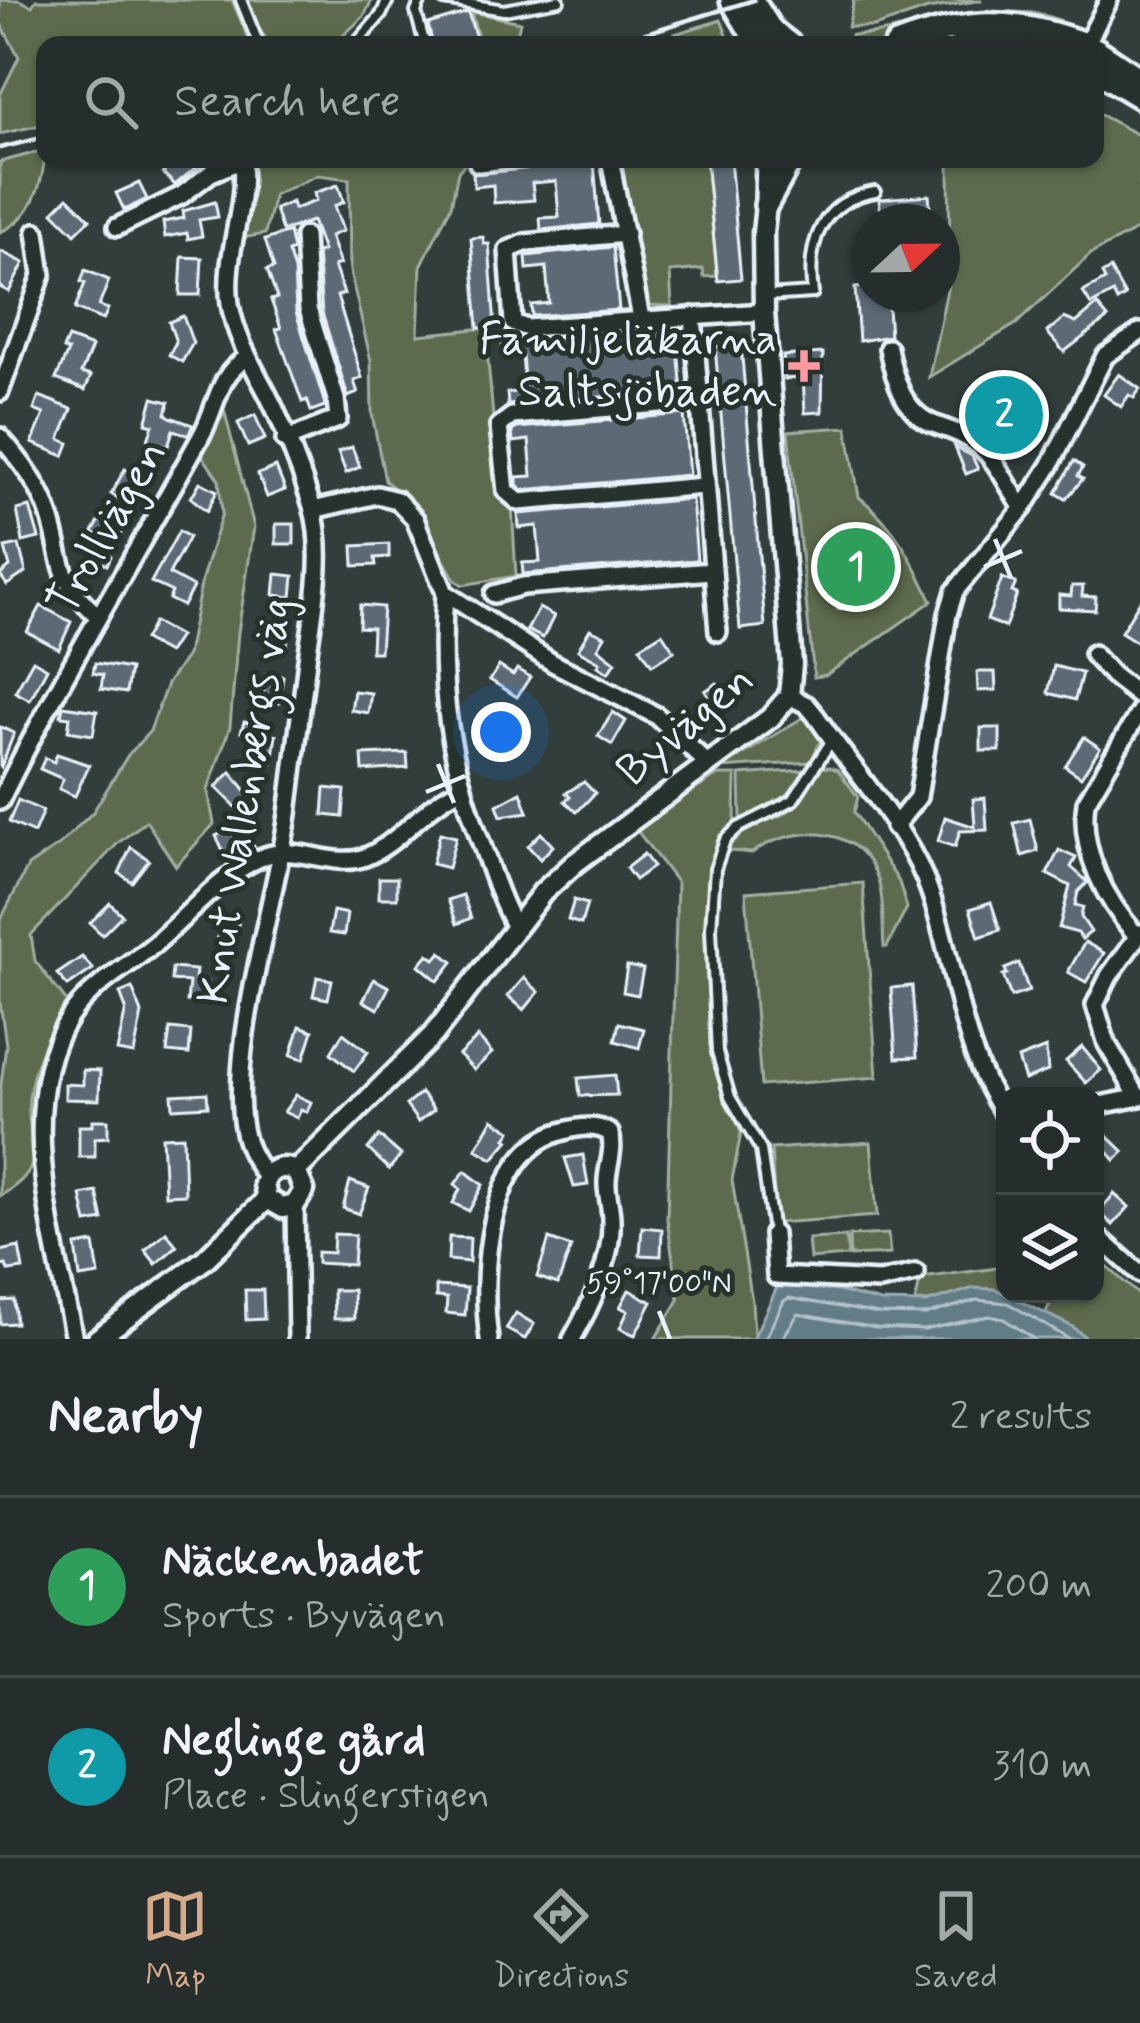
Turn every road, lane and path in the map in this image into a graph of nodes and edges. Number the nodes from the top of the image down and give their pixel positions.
1 (241, 0) edge
2 (388, 0) edge
3 (421, 0) edge
4 (444, 0) edge
5 (559, 0) edge
6 (1109, 0) edge
7 (739, 2) edge
8 (255, 36) edge
9 (363, 36) edge
10 (423, 36) edge
11 (752, 36) edge
12 (779, 36) edge
13 (922, 36) edge
14 (1061, 36) edge
15 (1091, 36) edge
16 (1104, 55) edge
17 (1104, 75) edge
18 (1140, 79) edge
19 (1140, 97) edge
20 (222, 168) edge
21 (243, 168) edge
22 (612, 168) edge
23 (768, 168) edge
24 (786, 168) edge
25 (875, 192) dead end
26 (766, 205) junction
27 (116, 227) dead end
28 (36, 232) dead end
29 (626, 234) junction
30 (304, 236) dead end
31 (764, 304) junction
32 (693, 316) junction
33 (641, 318) junction
34 (1140, 332) edge
35 (888, 349) dead end
36 (246, 359) junction
37 (0, 392) edge
38 (698, 401) junction
39 (0, 437) edge
40 (285, 440) junction
41 (704, 486) junction
42 (1023, 508) junction
43 (313, 510) junction
44 (712, 571) junction
45 (445, 593) junction
46 (494, 594) dead end
47 (98, 616) junction
48 (718, 632) dead end
49 (1094, 654) dead end
50 (789, 696) junction
51 (1140, 697) edge
52 (1140, 711) edge
53 (832, 740) junction
54 (707, 763) junction
55 (461, 789) junction
56 (0, 801) edge
57 (894, 826) junction
58 (283, 852) junction
59 (516, 929) junction
60 (1138, 934) edge
61 (1139, 1097) edge
62 (996, 1103) edge
63 (1104, 1104) edge
64 (296, 1171) junction
65 (266, 1178) junction
66 (267, 1199) junction
67 (295, 1205) junction
68 (773, 1234) joint
69 (1104, 1242) edge
70 (916, 1273) dead end
71 (1140, 1274) edge
72 (74, 1339) edge
73 (98, 1339) edge
74 (297, 1339) edge
75 (489, 1339) edge
76 (572, 1339) edge

1 - 8 lane
2 - 9 lane
3 - 10 lane
4 - 5 lane
6 - 15 street
7 - 11 main road
7 - 12 main road
13 - 14 main road
16 - 18 main road
17 - 19 main road
20 - 27 street
21 - 36 street, Knut Wallenbergs väg
22 - 29 street
23 - 26 main road
24 - 26 main road
25 - 31 lane
26 - 31 street, Byvägen
28 - 37 street
29 - 33 street
29 - 33 street
30 - 40 street
31 - 32 street
31 - 50 street, Byvägen
32 - 33 street
32 - 38 street
34 - 42 street
35 - 42 street
36 - 40 street, Knut Wallenbergs väg
36 - 47 street, Trollvägen
38 - 41 street
38 - 41 street
39 - 47 street
40 - 43 street, Knut Wallenbergs väg
41 - 44 street
42 - 57 street
43 - 45 street
43 - 58 street, Knut Wallenbergs väg
44 - 46 street
44 - 48 street
45 - 54 street
45 - 55 street
47 - 56 street, Trollvägen
49 - 51 street
50 - 53 street
50 - 54 street, Byvägen
52 - 60 street
53 - 57 street
53 - 68 lane
54 - 59 street, Byvägen
55 - 58 street
55 - 59 street
57 - 62 street
58 - 65 street, Knut Wallenbergs väg
58 - 72 street
59 - 64 street, Byvägen
60 - 61 street
61 - 63 street
64 - 65 street
64 - 67 street
65 - 66 street
66 - 67 street
66 - 73 street
67 - 74 street
68 - 70 street
69 - 71 street
75 - 76 street

